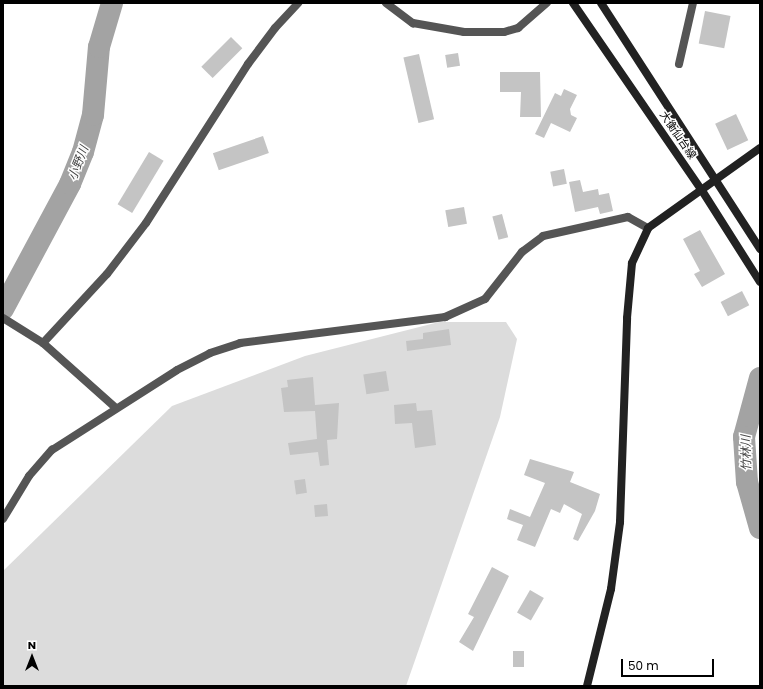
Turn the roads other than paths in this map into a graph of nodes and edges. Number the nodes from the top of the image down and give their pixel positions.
1 (298, 3) edge
2 (386, 3) edge
3 (547, 3) edge
4 (573, 3) edge
5 (601, 3) edge
6 (693, 3) edge
7 (679, 64) dead end
8 (760, 148) edge
9 (714, 180) junction
10 (701, 189) junction
11 (648, 228) junction
12 (760, 249) edge
13 (760, 282) edge
14 (3, 318) edge
15 (43, 343) junction
16 (116, 408) junction
17 (3, 520) edge
18 (587, 686) edge

1 - 15 street
2 - 3 street
4 - 10 main road, 大衡仙台線
5 - 9 main road, 大衡仙台線
6 - 7 street
8 - 9 main road
9 - 10 main road
9 - 12 main road, 大衡仙台線
10 - 11 main road
10 - 13 main road, 大衡仙台線
11 - 16 street
11 - 18 main road
14 - 15 street
15 - 16 street
16 - 17 street

